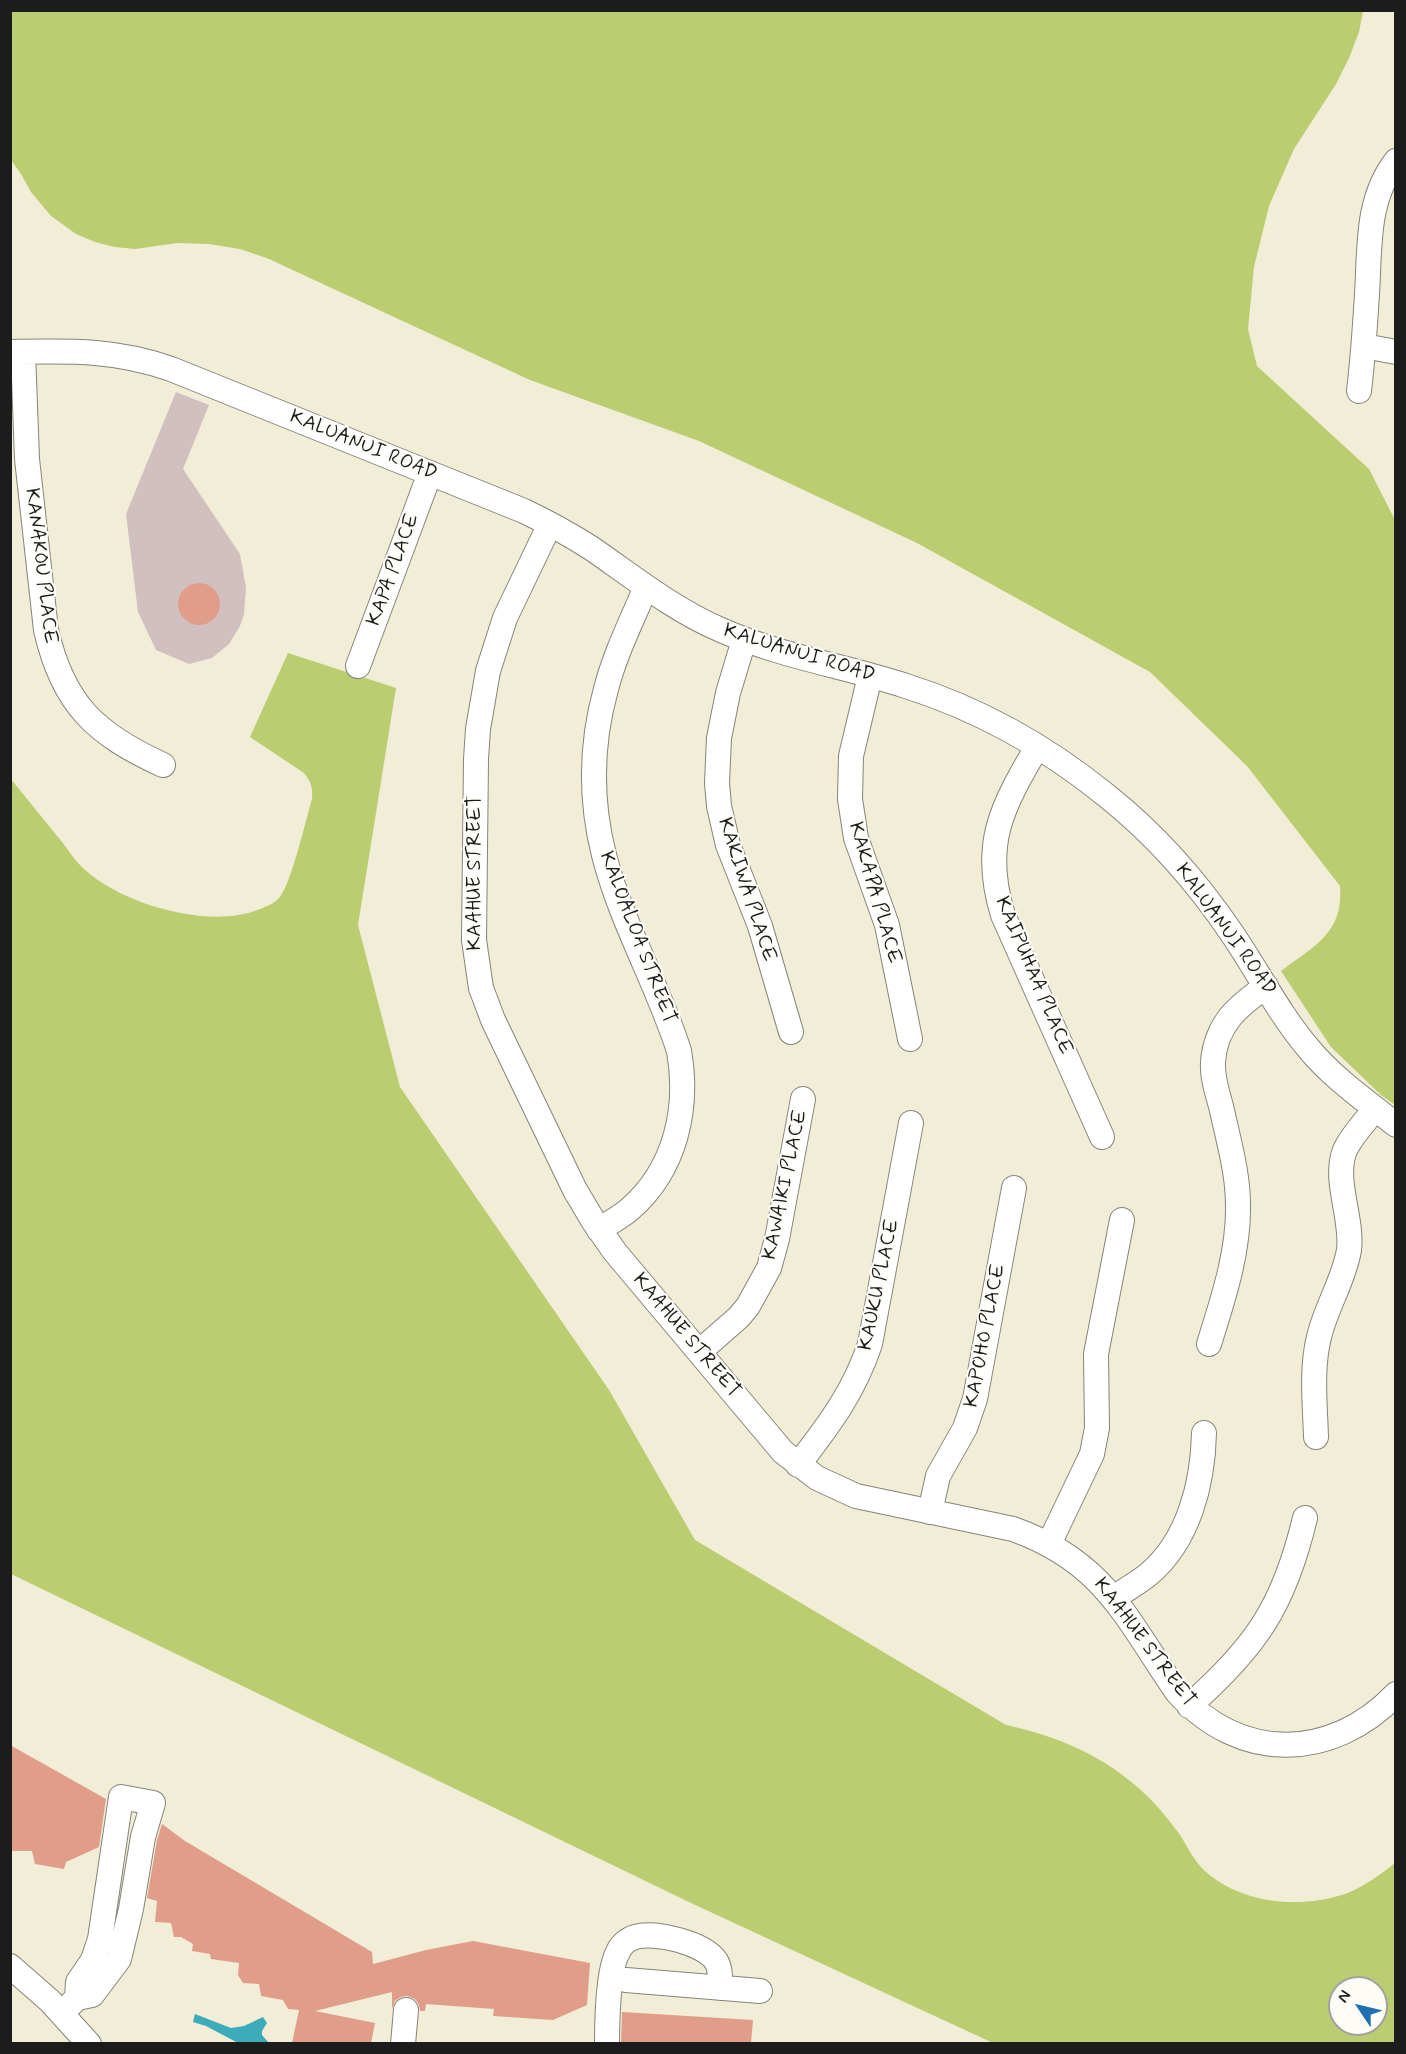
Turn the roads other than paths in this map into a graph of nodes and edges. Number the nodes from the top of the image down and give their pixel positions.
1 (1395, 161) edge
2 (1364, 346) junction
3 (17, 352) edge
4 (1395, 352) edge
5 (1359, 391) dead end
6 (430, 473) junction
7 (550, 524) junction
8 (646, 587) junction
9 (744, 640) junction
10 (358, 666) dead end
11 (870, 676) junction
12 (1037, 747) junction
13 (163, 765) dead end
14 (1266, 986) junction
15 (791, 1032) dead end
16 (910, 1039) dead end
17 (803, 1099) dead end
18 (1375, 1110) junction
19 (911, 1123) dead end
20 (1395, 1125) edge
21 (1102, 1137) dead end
22 (1014, 1188) dead end
23 (1122, 1220) dead end
24 (599, 1230) junction
25 (1209, 1344) dead end
26 (699, 1352) junction
27 (1204, 1434) dead end
28 (1316, 1437) dead end
29 (798, 1465) junction
30 (930, 1512) junction
31 (1305, 1518) dead end
32 (1049, 1544) junction
33 (1114, 1598) junction
34 (1395, 1694) edge
35 (1189, 1706) junction
36 (10, 1966) edge
37 (626, 1980) dead end
38 (720, 1988) junction
39 (760, 1991) dead end
40 (69, 2005) junction
41 (405, 2010) dead end
42 (89, 2043) edge
43 (403, 2043) edge
44 (607, 2043) edge

1 - 2 street
2 - 4 street
2 - 5 street
3 - 6 street, KALUANUI ROAD
3 - 13 street, KANAKOU PLACE
6 - 7 street, KALUANUI ROAD
6 - 10 street, KAPA PLACE
7 - 8 street, KALUANUI ROAD
7 - 24 street, KAAHUE STREET
8 - 9 street, KALUANUI ROAD
8 - 24 street, KALOALOA STREET
9 - 11 street, KALUANUI ROAD
9 - 15 street, KAKIWA PLACE
11 - 12 street, KALUANUI ROAD
11 - 16 street, KAKAPA PLACE
12 - 14 street, KALUANUI ROAD
12 - 21 street, KAIPUHAA PLACE
14 - 18 street, KALUANUI ROAD
14 - 25 street
17 - 26 street, KAWAIKI PLACE
18 - 20 street, KALUANUI ROAD
18 - 28 street
19 - 29 street, KAUKU PLACE
22 - 30 street, KAPOHO PLACE
23 - 32 street
24 - 26 street, KAAHUE STREET
26 - 29 street, KAAHUE STREET
27 - 33 street
29 - 30 street, KAAHUE STREET
30 - 32 street, KAAHUE STREET
31 - 35 street
32 - 33 street, KAAHUE STREET
33 - 35 street, KAAHUE STREET
34 - 35 street, KAAHUE STREET
36 - 40 street
37 - 38 street
38 - 39 street
38 - 44 street
40 - 40 street
40 - 42 street
41 - 43 street

